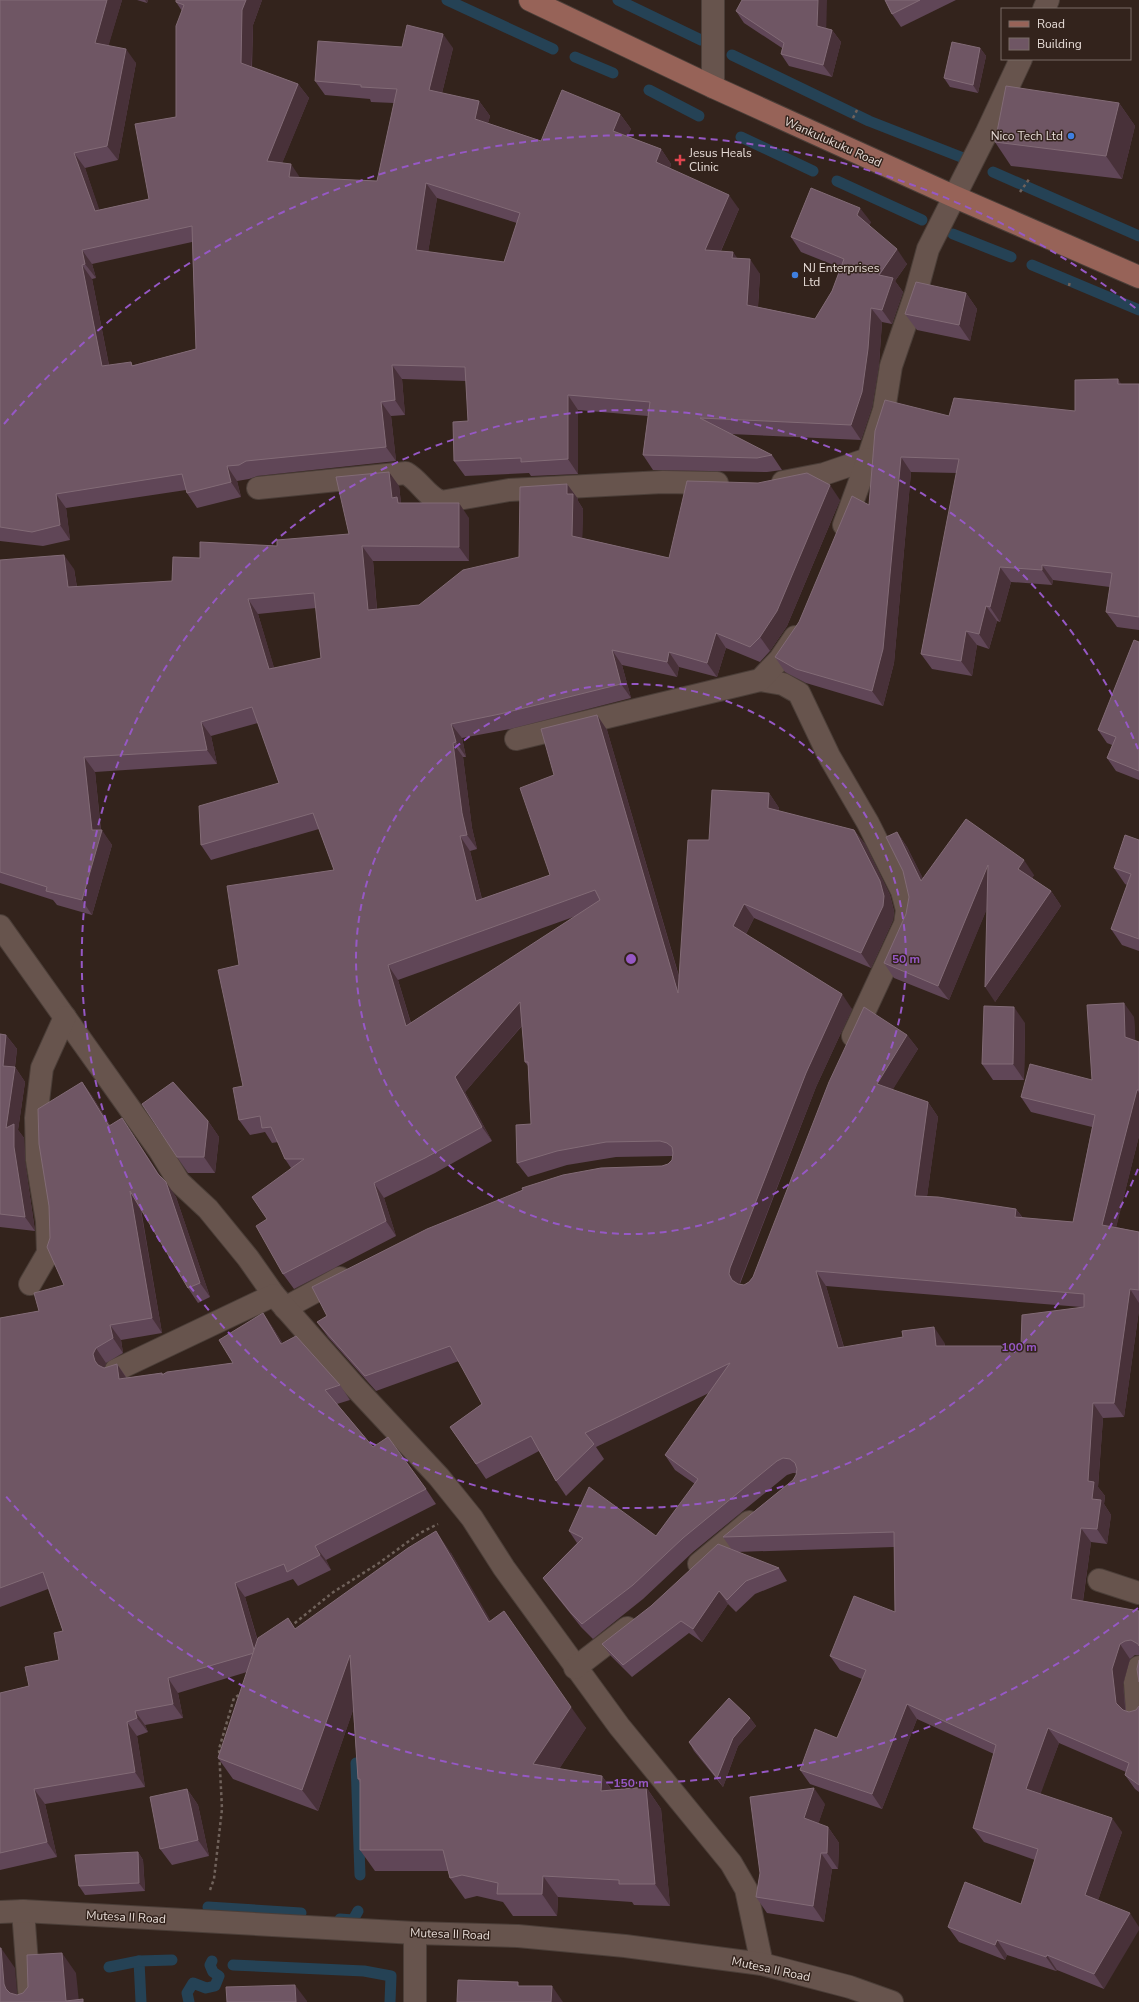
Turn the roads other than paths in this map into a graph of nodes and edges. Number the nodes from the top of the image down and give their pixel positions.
1 (530, 0) edge
2 (713, 0) edge
3 (1021, 60) edge
4 (713, 87) junction
5 (953, 196) junction
6 (1139, 277) edge
7 (868, 459) junction
8 (738, 484) edge
9 (760, 485) edge
10 (258, 488) dead end
11 (835, 546) edge
12 (804, 618) edge
13 (760, 680) junction
14 (516, 739) dead end
15 (0, 926) edge
16 (65, 1017) junction
17 (844, 1056) edge
18 (354, 1270) edge
19 (30, 1284) dead end
20 (279, 1302) junction
21 (116, 1370) edge
22 (765, 1509) edge
23 (684, 1578) edge
24 (1099, 1580) dead end
25 (1139, 1593) edge
26 (645, 1614) edge
27 (1139, 1667) edge
28 (576, 1668) junction
29 (1139, 1714) edge
30 (0, 1912) edge
31 (23, 1912) junction
32 (415, 1933) junction
33 (762, 1964) junction
34 (30, 2002) edge
35 (415, 2002) edge
36 (892, 2002) edge

1 - 4 main road, Wankulukuku Road
2 - 4 street
3 - 5 street
4 - 5 main road, Wankulukuku Road
5 - 6 main road, Wankulukuku Road
5 - 7 street
7 - 9 street
7 - 11 street
8 - 10 street
12 - 13 street
13 - 14 street
13 - 17 street
15 - 16 street
16 - 19 street
16 - 20 street
18 - 20 street
20 - 21 street
20 - 28 street
22 - 23 street
24 - 25 street
26 - 28 street
27 - 29 street
28 - 33 street
30 - 31 street, Mutesa II Road
31 - 32 street, Mutesa II Road
31 - 34 street
32 - 33 street, Mutesa II Road
32 - 35 street
33 - 36 street, Mutesa II Road

